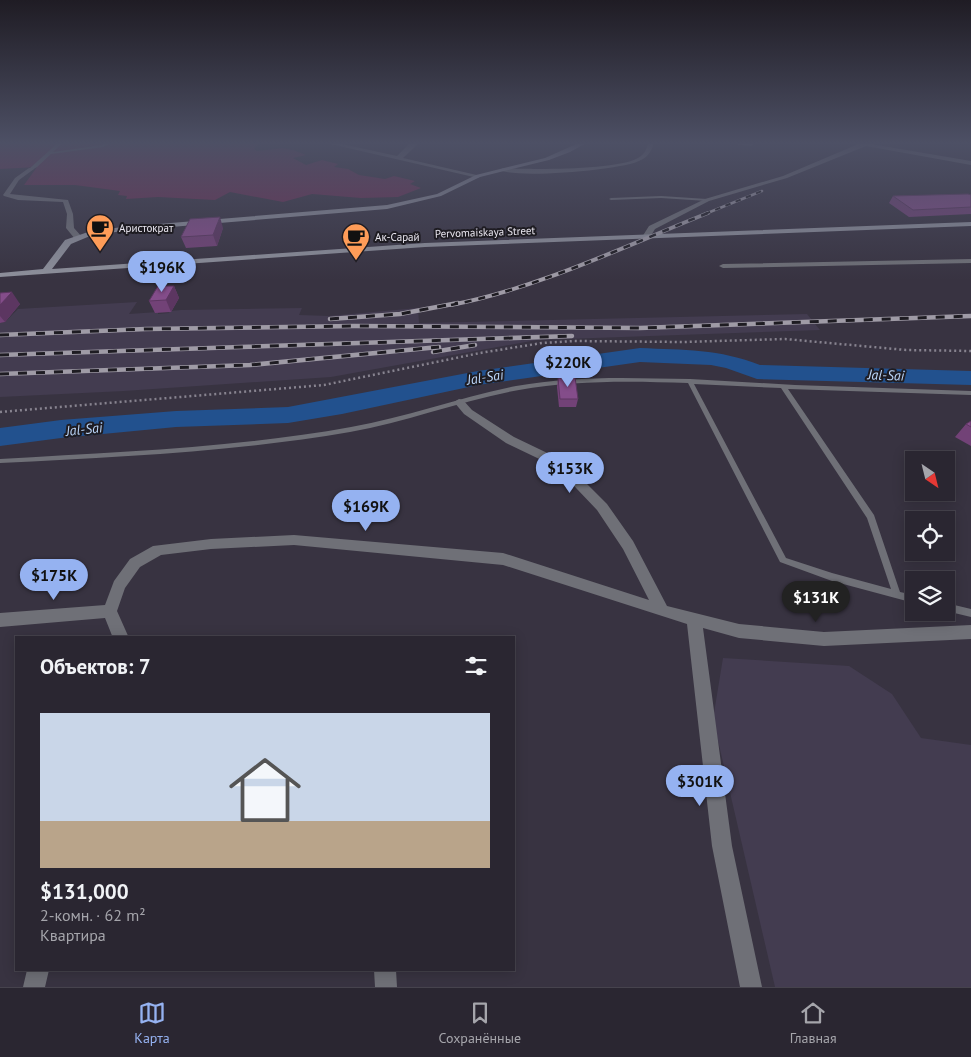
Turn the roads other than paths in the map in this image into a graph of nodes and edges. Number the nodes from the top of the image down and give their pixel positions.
1 (11, 188) edge
2 (453, 188) edge
3 (748, 188) edge
4 (611, 198) dead end
5 (708, 200) junction
6 (971, 224) edge
7 (78, 237) junction
8 (646, 237) junction
9 (971, 261) edge
10 (723, 266) dead end
11 (46, 272) junction
12 (0, 275) edge
13 (690, 382) junction
14 (783, 386) junction
15 (971, 393) edge
16 (459, 402) junction
17 (0, 461) edge
18 (897, 595) junction
19 (905, 597) edge
20 (955, 609) edge
21 (110, 611) junction
22 (662, 611) junction
23 (971, 613) edge
24 (694, 619) junction
25 (0, 620) edge
26 (971, 632) edge
27 (120, 636) edge
28 (38, 971) edge
29 (386, 971) edge
30 (34, 987) edge
31 (386, 987) edge
32 (751, 987) edge

1 - 7 street
2 - 7 main road
3 - 5 street
4 - 5 lane
5 - 8 street
6 - 8 main road, Pervomaiskaya Street
7 - 11 main road
8 - 11 main road, Pervomaiskaya Street
9 - 10 street
11 - 12 main road, Pervomaiskaya Street
13 - 14 lane
13 - 16 lane
13 - 18 lane
14 - 15 lane
14 - 18 lane
16 - 17 lane
16 - 22 street
18 - 19 lane
20 - 23 lane
21 - 22 street
21 - 25 street
21 - 27 street
22 - 24 street
24 - 26 street
24 - 32 street
28 - 30 street
29 - 31 street

